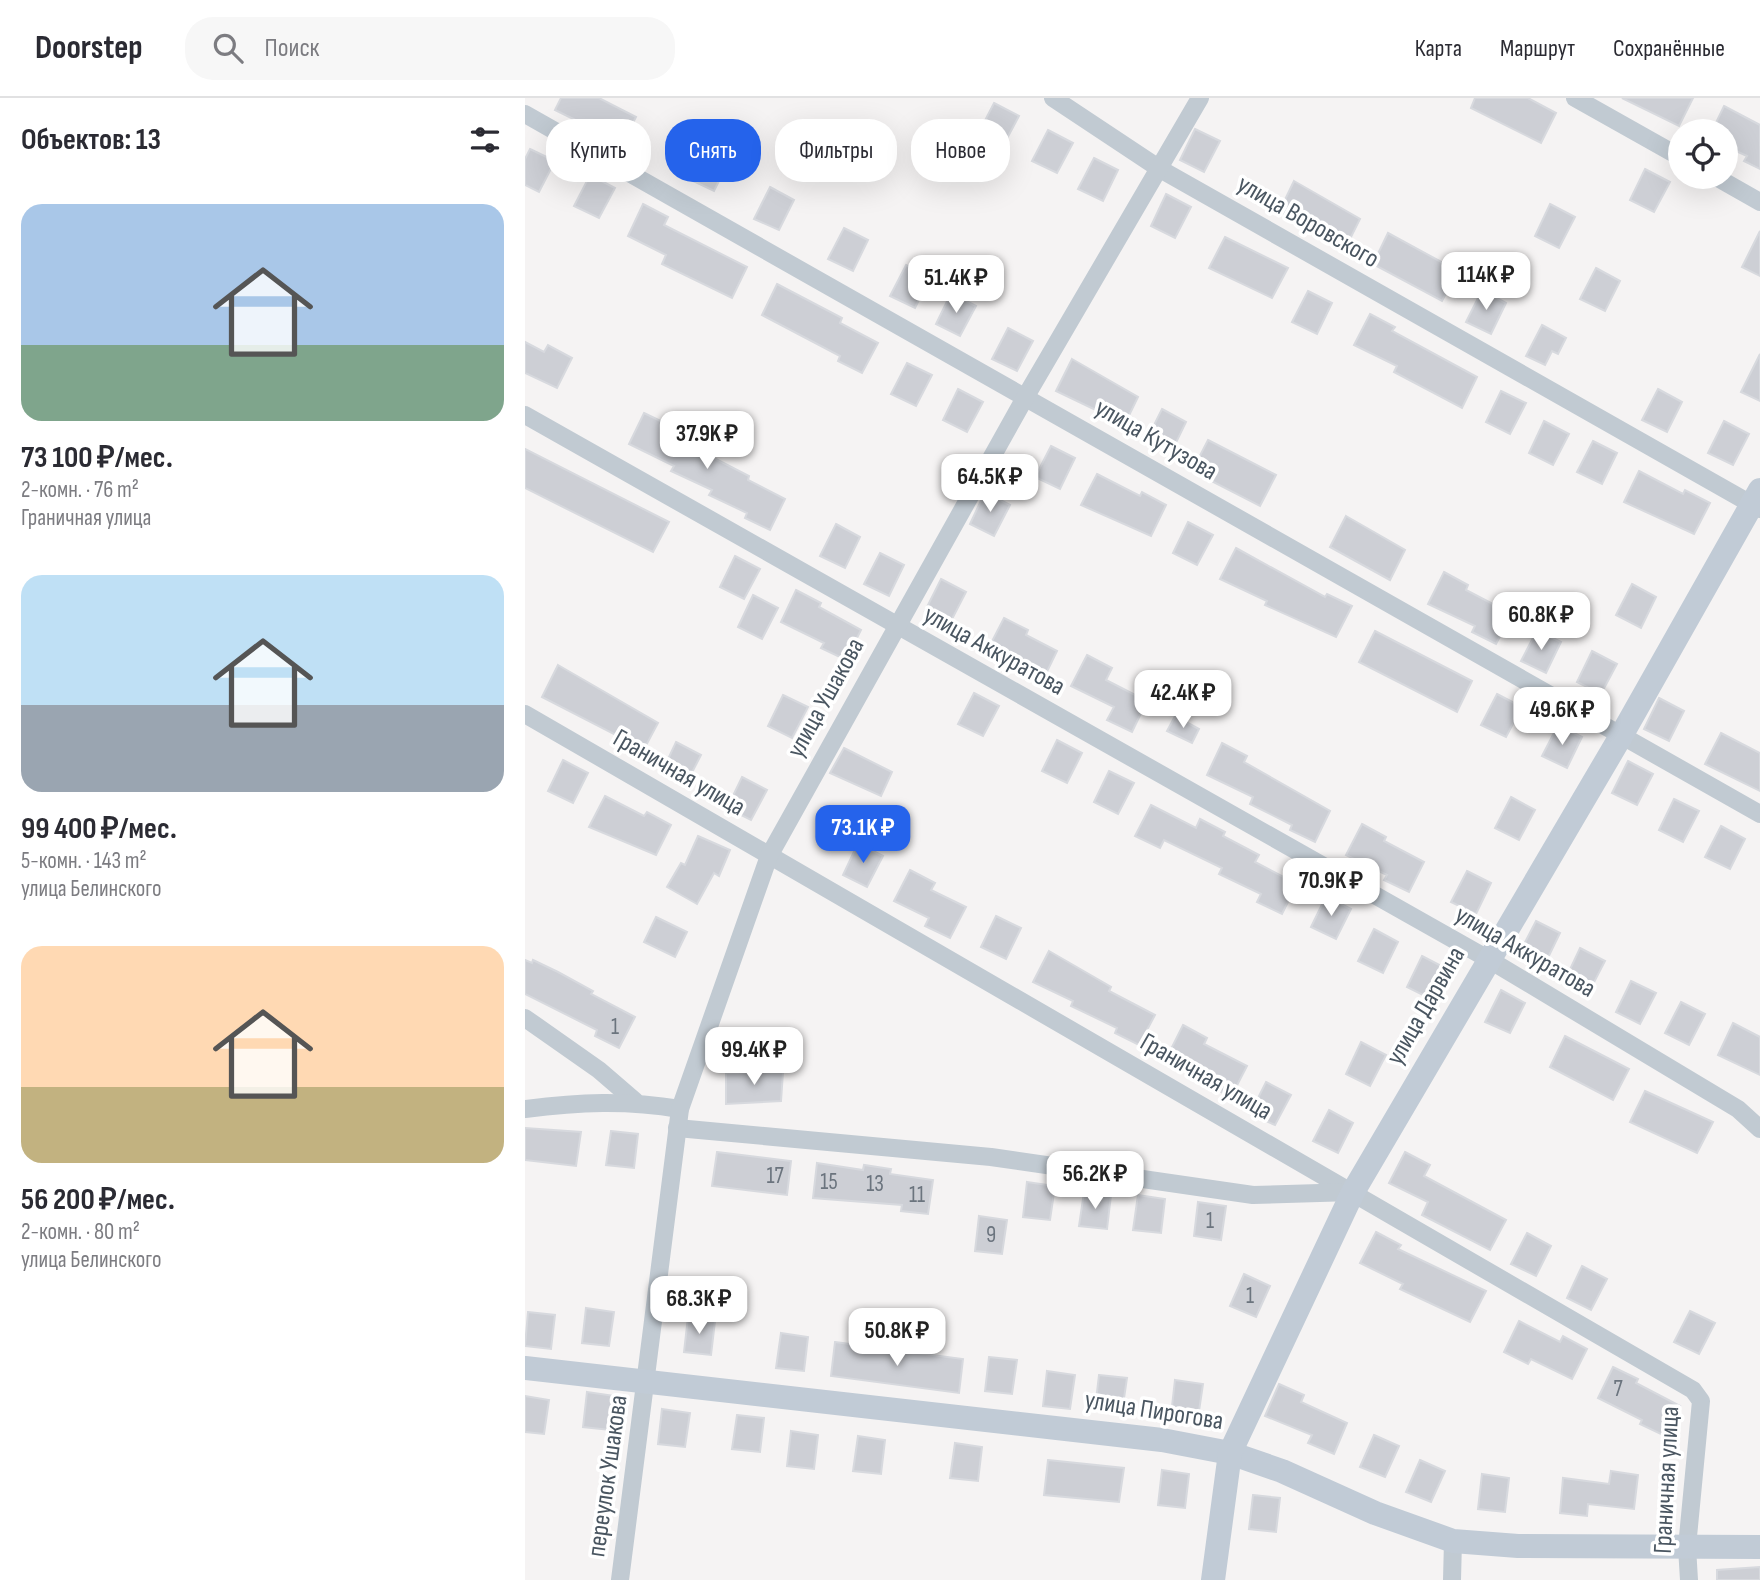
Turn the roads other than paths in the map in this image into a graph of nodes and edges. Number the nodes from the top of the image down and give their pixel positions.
1 (1053, 98) edge
2 (1200, 98) edge
3 (1575, 98) edge
4 (525, 114) edge
5 (1668, 150) edge
6 (1160, 169) junction
7 (1737, 189) edge
8 (1760, 202) edge
9 (1025, 396) junction
10 (525, 415) edge
11 (1757, 501) edge
12 (896, 626) junction
13 (525, 714) edge
14 (1621, 736) junction
15 (1760, 814) edge
16 (769, 856) junction
17 (1488, 959) junction
18 (525, 1017) edge
19 (635, 1101) junction
20 (680, 1109) junction
21 (525, 1110) edge
22 (677, 1129) junction
23 (1760, 1129) edge
24 (1353, 1192) junction
25 (525, 1368) edge
26 (647, 1380) junction
27 (1230, 1452) junction
28 (1453, 1541) junction
29 (1687, 1547) junction
30 (1760, 1547) edge
31 (620, 1580) edge
32 (1213, 1580) edge
33 (1452, 1580) edge
34 (1689, 1580) edge

1 - 6 street, улица Воровского
2 - 6 street, улица Ушакова
3 - 5 street
4 - 9 street, улица Кутузова
6 - 9 street, улица Ушакова
6 - 11 street, улица Воровского
7 - 8 street
9 - 12 street, улица Ушакова
9 - 14 street, улица Кутузова
10 - 12 street, улица Аккуратова
11 - 14 street, улица Дарвина
12 - 16 street, улица Ушакова
12 - 17 street, улица Аккуратова
13 - 16 street, Граничная улица
14 - 15 street, улица Кутузова
14 - 17 street, улица Дарвина
16 - 20 street, улица Ушакова
16 - 24 street, Граничная улица
17 - 23 street, улица Аккуратова
17 - 24 street, улица Дарвина
18 - 19 street
19 - 20 street
19 - 21 street
20 - 22 street, улица Ушакова
22 - 24 street
22 - 26 street, улица Ушакова
24 - 27 street, улица Дарвина
24 - 29 street, Граничная улица
25 - 26 street, улица Пирогова
26 - 27 street, улица Пирогова
26 - 31 street, переулок Ушакова
27 - 28 street, улица Пирогова
27 - 32 street, улица Дарвина
28 - 29 street, улица Пирогова
28 - 33 street
29 - 30 street, улица Пирогова
29 - 34 street, Граничная улица

